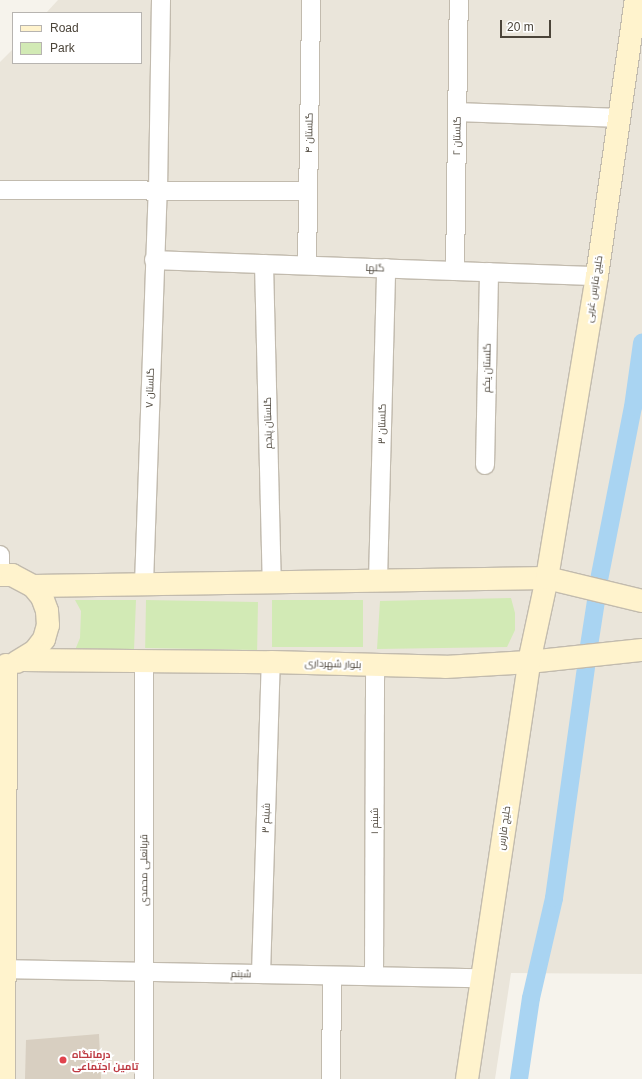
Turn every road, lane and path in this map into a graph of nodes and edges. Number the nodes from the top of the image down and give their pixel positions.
1 (161, 0) edge
2 (311, 0) edge
3 (459, 0) edge
4 (636, 0) edge
5 (458, 112) junction
6 (619, 118) junction
7 (0, 190) edge
8 (308, 191) junction
9 (158, 192) junction
10 (154, 260) junction
11 (264, 264) junction
12 (306, 265) junction
13 (386, 268) junction
14 (455, 271) junction
15 (489, 272) junction
16 (597, 276) junction
17 (485, 465) dead end
18 (0, 556) edge
19 (0, 575) edge
20 (547, 578) junction
21 (378, 580) junction
22 (272, 582) junction
23 (144, 584) junction
24 (33, 586) junction
25 (642, 601) edge
26 (642, 650) edge
27 (144, 661) junction
28 (271, 662) junction
29 (529, 662) junction
30 (10, 663) edge
31 (375, 665) junction
32 (2, 969) edge
33 (144, 972) junction
34 (261, 974) junction
35 (332, 976) junction
36 (374, 976) junction
37 (482, 978) junction
38 (4, 1079) edge
39 (144, 1079) edge
40 (331, 1079) edge
41 (467, 1079) edge

1 - 9 street, گلستان ۷
2 - 8 street, گلستان ۴
3 - 5 street, گلستان ۲
4 - 6 street, خلیج فارس غربی
5 - 6 street
5 - 14 street, گلستان ۲
6 - 16 street, خلیج فارس غربی
7 - 9 street
8 - 9 street
8 - 12 street, گلستان ۴
9 - 10 street, گلستان ۷
10 - 11 street, گلها
10 - 23 street, گلستان ۷
11 - 12 street, گلها
11 - 22 street, گلستان پنجم
12 - 13 street, گلها
13 - 14 street, گلها
13 - 21 street, گلستان ۳
14 - 15 street, گلها
15 - 16 street, گلها
15 - 17 street, گلستان یکم
16 - 20 street, خلیج فارس غربی
18 - 19 street
19 - 24 street
20 - 21 street
20 - 25 street
20 - 29 street, خلیج فارس
21 - 22 street
22 - 23 street
23 - 24 street
24 - 30 street
26 - 29 street, بلوار شهرداری
27 - 28 street, بلوار شهرداری
27 - 30 street, بلوار شهرداری
27 - 33 street, قربانعلی محمدی
28 - 31 street, بلوار شهرداری
28 - 34 street, شبنم ۳
29 - 31 street, بلوار شهرداری
29 - 37 street, خلیج فارس
30 - 32 street
31 - 36 street, شبنم ۱
32 - 33 street, شبنم
32 - 38 street
33 - 34 street, شبنم
33 - 39 street, قربانعلی محمدی
34 - 35 street, شبنم
35 - 36 street, شبنم
35 - 40 street
36 - 37 street, شبنم
37 - 41 street, خلیج فارس

